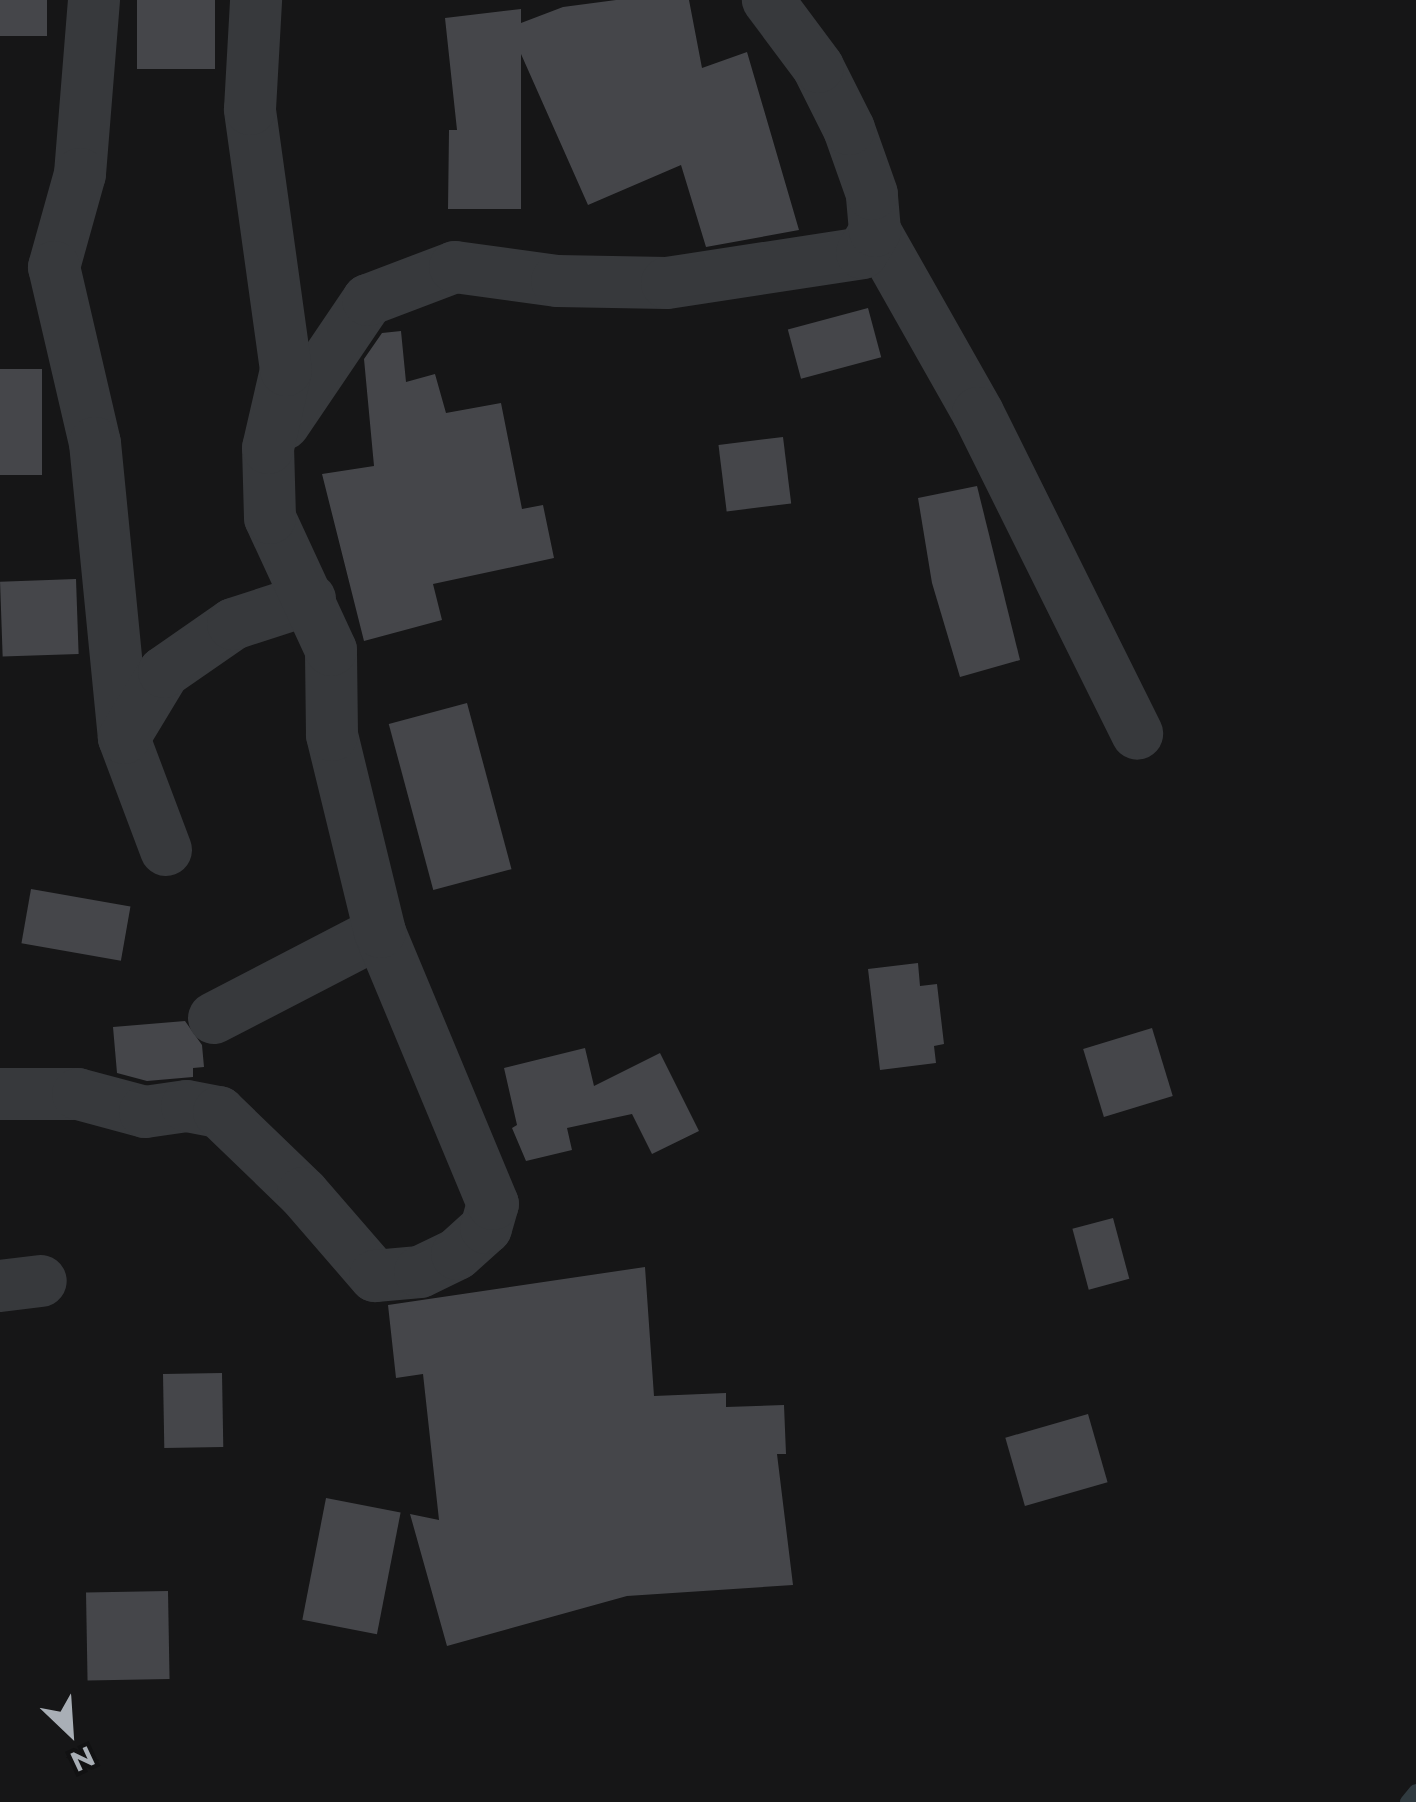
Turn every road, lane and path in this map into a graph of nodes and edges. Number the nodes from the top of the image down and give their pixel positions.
1 (94, 0) edge
2 (256, 0) edge
3 (768, 0) edge
4 (876, 231) junction
5 (268, 448) junction
6 (310, 599) junction
7 (1136, 734) dead end
8 (124, 738) junction
9 (166, 850) dead end
10 (380, 932) junction
11 (214, 1018) dead end
12 (0, 1094) edge

1 - 8 street
2 - 5 street
3 - 4 street
4 - 5 street
4 - 7 street
5 - 6 street
6 - 8 street
6 - 10 street
8 - 9 street
10 - 11 street
10 - 12 street

